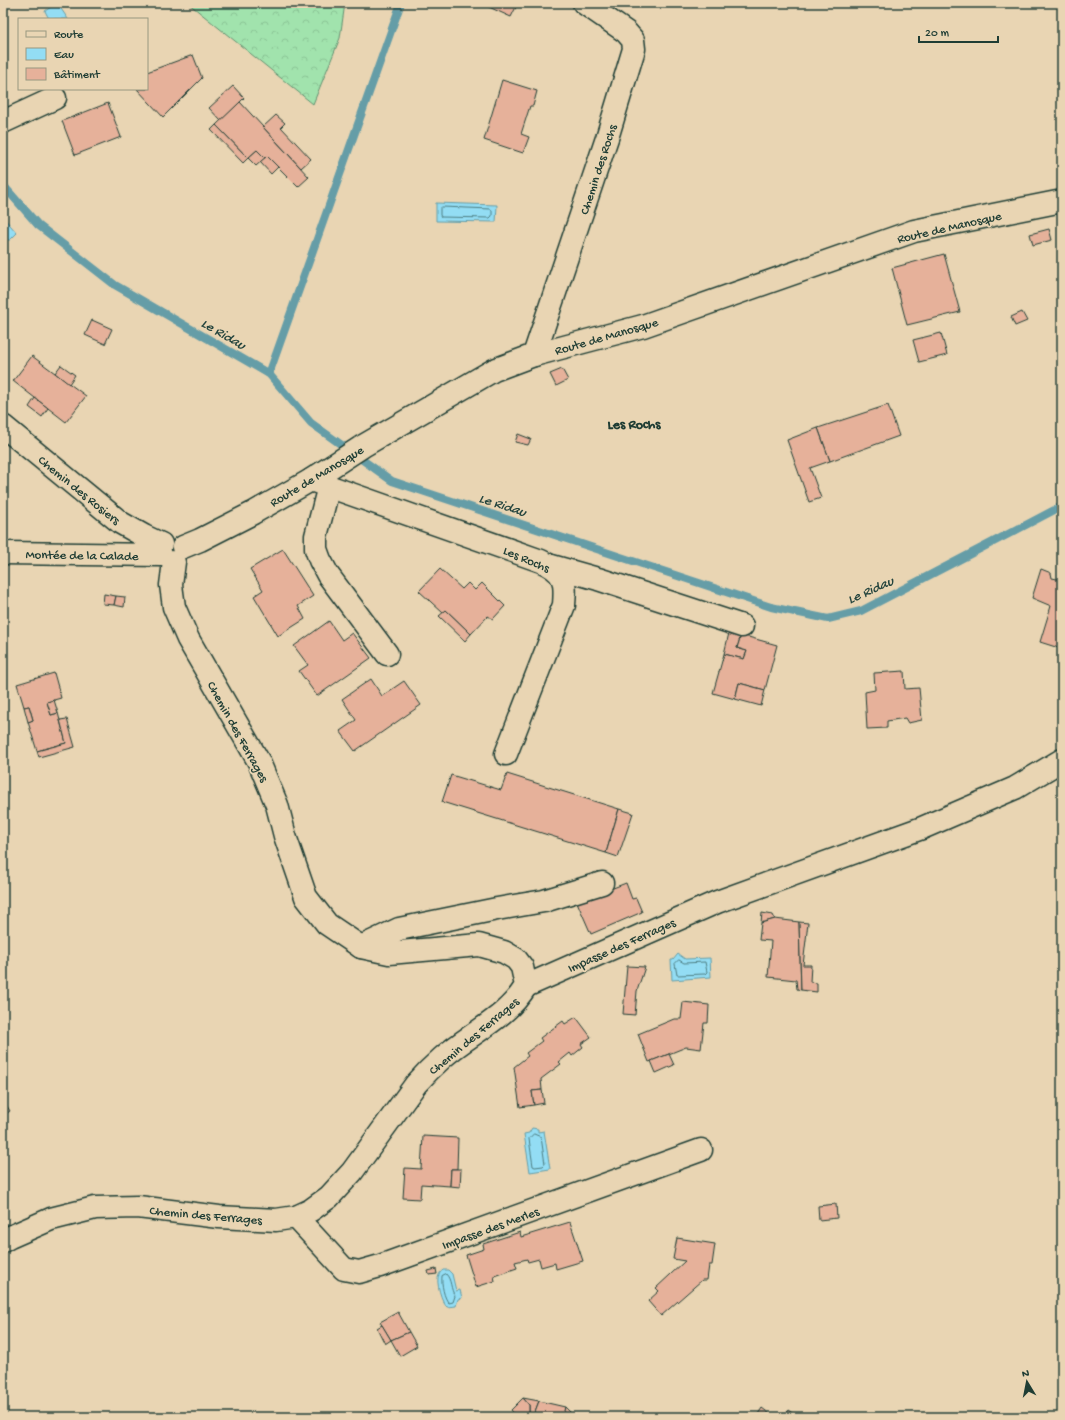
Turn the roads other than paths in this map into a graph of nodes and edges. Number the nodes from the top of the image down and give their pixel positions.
1 (584, 3) edge
2 (55, 98) dead end
3 (3, 122) edge
4 (1062, 201) edge
5 (534, 355) junction
6 (3, 426) edge
7 (320, 483) junction
8 (3, 552) edge
9 (170, 552) junction
10 (552, 566) junction
11 (742, 626) dead end
12 (387, 654) dead end
13 (506, 754) dead end
14 (1062, 760) edge
15 (602, 883) dead end
16 (361, 947) junction
17 (526, 986) junction
18 (701, 1150) dead end
19 (296, 1217) junction
20 (3, 1241) edge

1 - 5 street, Chemin des Rochs
2 - 3 street
4 - 5 street, Route de Manosque
5 - 7 street, Route de Manosque
6 - 9 street, Chemin des Rosiers
7 - 9 street, Route de Manosque
7 - 10 street, Les Rochs
7 - 12 street
8 - 9 street, Montée de la Calade
9 - 16 street, Chemin des Ferrages
10 - 11 street
10 - 13 street, Les Rochs
14 - 17 street, Impasse des Ferrages
15 - 16 street
16 - 17 street, Chemin des Ferrages
17 - 19 street, Chemin des Ferrages
18 - 19 street, Impasse des Merles
19 - 20 street, Chemin des Ferrages

